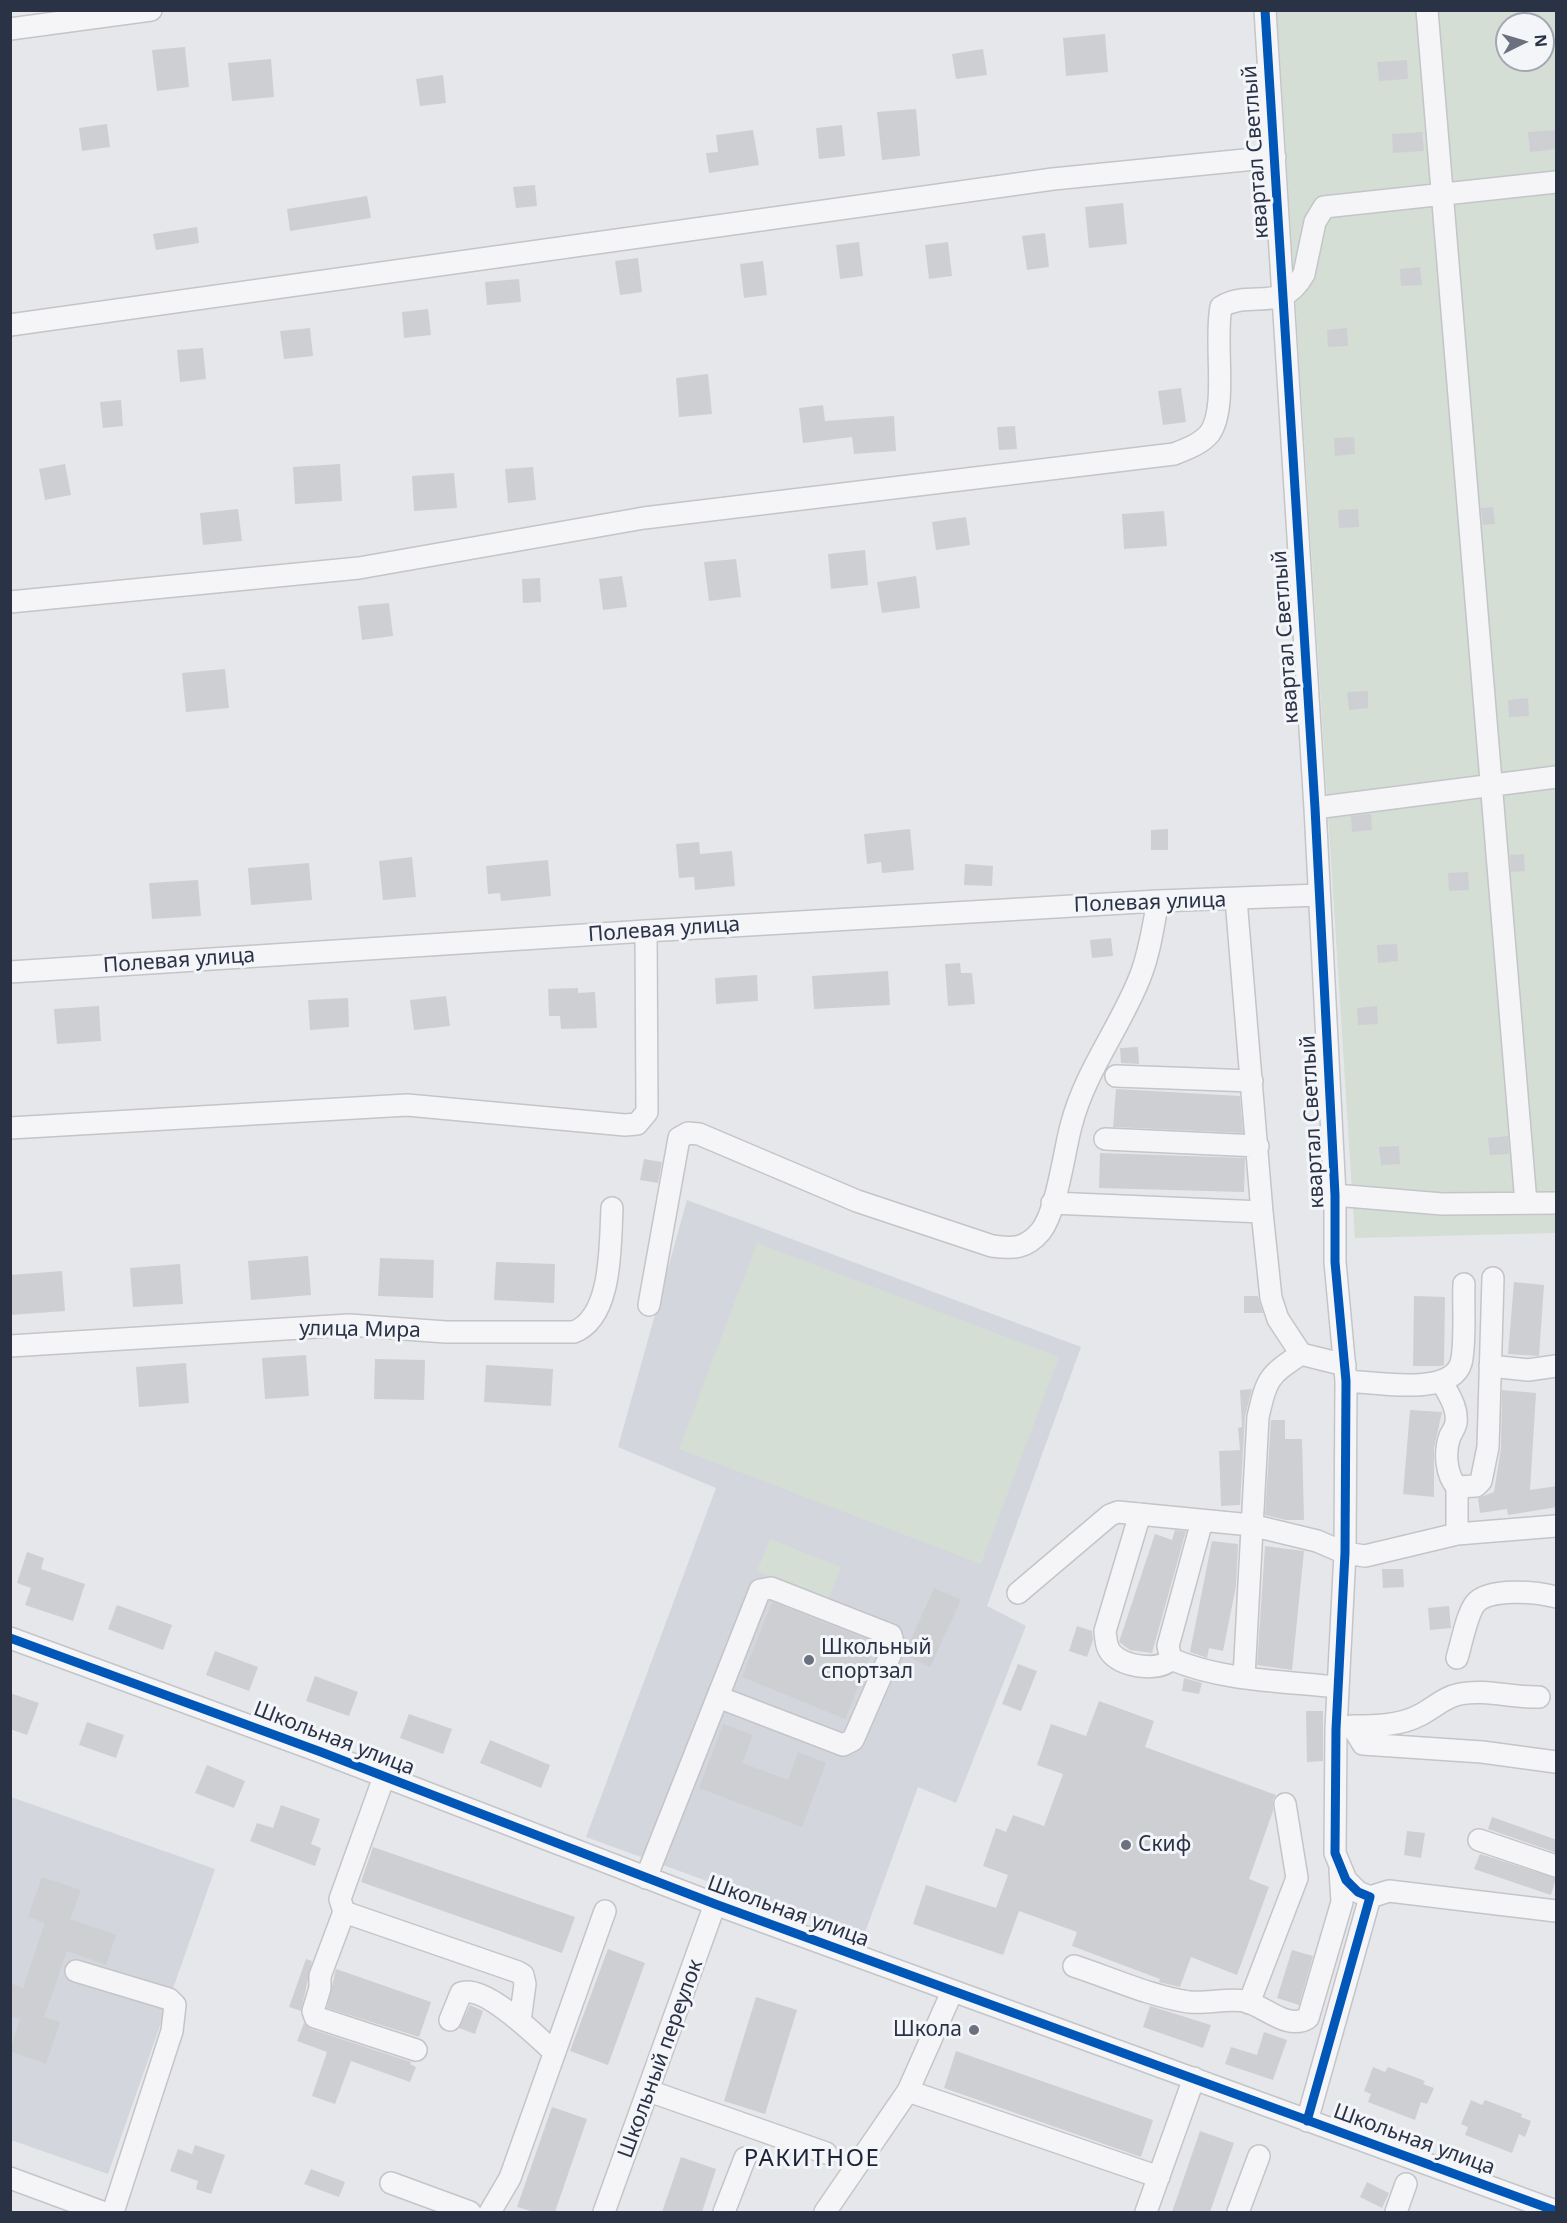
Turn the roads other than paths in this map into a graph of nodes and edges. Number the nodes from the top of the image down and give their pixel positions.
1 (151, 10) edge
2 (1265, 10) edge
3 (1427, 10) edge
4 (10, 29) edge
5 (1275, 157) junction
6 (1557, 182) edge
7 (1442, 193) junction
8 (1283, 298) junction
9 (10, 325) edge
10 (10, 602) edge
11 (1557, 777) edge
12 (1491, 784) junction
13 (1315, 808) junction
14 (1319, 895) junction
15 (1236, 899) junction
16 (1158, 901) junction
17 (646, 931) junction
18 (10, 972) edge
19 (1116, 1076) dead end
20 (1252, 1081) junction
21 (10, 1128) edge
22 (1105, 1139) dead end
23 (1258, 1146) junction
24 (1335, 1195) junction
25 (1052, 1203) junction
26 (1526, 1203) junction
27 (1557, 1203) edge
28 (612, 1208) dead end
29 (1262, 1212) junction
30 (1493, 1278) dead end
31 (1464, 1284) dead end
32 (649, 1305) dead end
33 (10, 1346) edge
34 (1301, 1354) junction
35 (1490, 1366) junction
36 (1557, 1366) edge
37 (1345, 1373) junction
38 (1442, 1382) junction
39 (1457, 1487) junction
40 (1140, 1514) junction
41 (1202, 1521) junction
42 (1251, 1525) junction
43 (1557, 1526) edge
44 (1457, 1534) junction
45 (1345, 1553) junction
46 (1018, 1593) dead end
47 (1557, 1596) edge
48 (10, 1638) edge
49 (1457, 1658) dead end
50 (1171, 1659) junction
51 (1244, 1677) junction
52 (1338, 1687) junction
53 (717, 1697) junction
54 (1539, 1697) dead end
55 (1344, 1728) junction
56 (1557, 1762) edge
57 (384, 1777) junction
58 (1285, 1804) dead end
59 (1479, 1840) dead end
60 (1557, 1866) edge
61 (1340, 1869) junction
62 (646, 1878) junction
63 (1370, 1897) junction
64 (715, 1904) junction
65 (605, 1911) dead end
66 (1556, 1911) edge
67 (344, 1912) junction
68 (1074, 1966) dead end
69 (76, 1971) dead end
70 (952, 1992) junction
71 (1249, 2002) junction
72 (450, 2020) dead end
73 (520, 2021) junction
74 (416, 2050) dead end
75 (554, 2052) junction
76 (1194, 2078) junction
77 (649, 2091) junction
78 (908, 2091) junction
79 (1307, 2121) junction
80 (826, 2153) dead end
81 (1258, 2156) dead end
82 (745, 2158) dead end
83 (1159, 2177) junction
84 (10, 2178) edge
85 (391, 2183) dead end
86 (1406, 2184) dead end
87 (1557, 2211) edge
88 (102, 2212) edge
89 (113, 2212) edge
90 (470, 2212) edge
91 (490, 2212) edge
92 (604, 2212) edge
93 (724, 2212) edge
94 (825, 2212) edge
95 (1146, 2212) edge
96 (1238, 2212) edge
97 (1396, 2212) edge

1 - 4 street
2 - 5 street, квартал Светлый
3 - 7 street
5 - 8 street, квартал Светлый
5 - 9 street
6 - 7 street
7 - 8 street
7 - 12 street
8 - 10 street
8 - 13 street, квартал Светлый
11 - 12 street
12 - 13 street
12 - 26 street
13 - 14 street, квартал Светлый
14 - 15 street, Полевая улица
14 - 24 street, квартал Светлый
15 - 16 street, Полевая улица
15 - 20 street
16 - 17 street, Полевая улица
16 - 25 street
17 - 18 street, Полевая улица
17 - 21 street
19 - 20 street
20 - 23 street
22 - 23 street
23 - 29 street
24 - 26 street
24 - 37 street, квартал Светлый
25 - 29 street
25 - 32 street
26 - 27 street
28 - 33 street, улица Мира
29 - 34 street
30 - 35 street
31 - 38 street
34 - 37 street
34 - 42 street
35 - 36 street
35 - 39 street
37 - 38 street
37 - 45 street, квартал Светлый
38 - 39 street
39 - 44 street
40 - 41 street
40 - 46 street
40 - 50 street
41 - 42 street
41 - 50 street
42 - 45 street
42 - 51 street
43 - 44 street
44 - 45 street
45 - 52 street, квартал Светлый
47 - 49 street
48 - 57 street, Школьная улица
50 - 51 street
51 - 52 street
52 - 55 street, квартал Светлый
53 - 53 street
53 - 62 street
54 - 55 street
55 - 56 street
55 - 61 street, квартал Светлый
57 - 62 street, Школьная улица
57 - 67 street
58 - 71 street
59 - 60 street
61 - 63 street
61 - 71 street, квартал Светлый
62 - 64 street, Школьная улица
63 - 66 street
63 - 79 street
64 - 70 street, Школьная улица
64 - 77 street, Школьный переулок
65 - 75 street
67 - 73 street
67 - 74 street
68 - 71 street
69 - 89 street
70 - 76 street, Школьная улица
70 - 78 street
72 - 73 street
73 - 75 street
75 - 91 street
76 - 79 street, Школьная улица
76 - 83 street
77 - 80 street
77 - 92 street, Школьный переулок
78 - 83 street
78 - 94 street
79 - 87 street, Школьная улица
81 - 96 street
82 - 93 street
83 - 95 street
84 - 88 street
85 - 90 street
86 - 97 street

